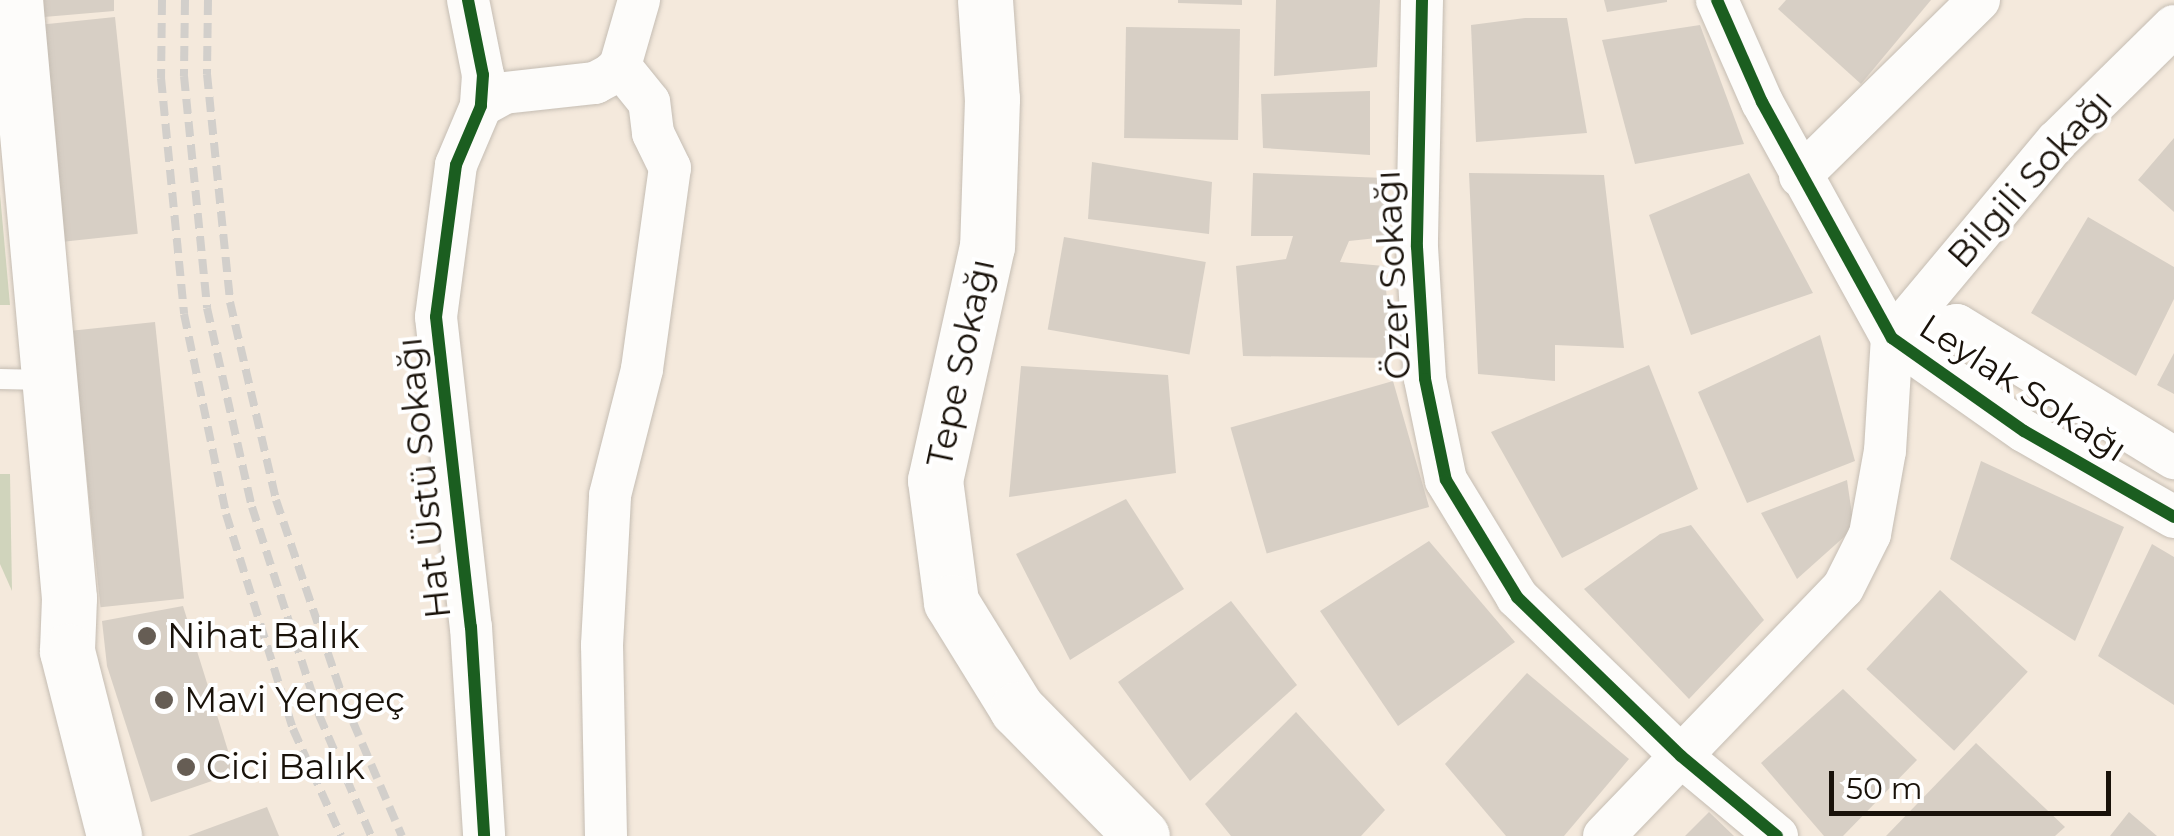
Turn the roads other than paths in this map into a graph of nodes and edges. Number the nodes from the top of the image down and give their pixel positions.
1 (15, 0) edge
2 (468, 0) edge
3 (640, 0) edge
4 (984, 0) edge
5 (1422, 0) edge
6 (1717, 0) edge
7 (1979, 0) edge
8 (2174, 26) edge
9 (620, 66) junction
10 (481, 106) junction
11 (1800, 176) junction
12 (1892, 338) junction
13 (23, 380) edge
14 (2174, 458) edge
15 (2174, 517) edge
16 (68, 598) junction
17 (1681, 756) junction
18 (114, 836) edge
19 (138, 836) edge
20 (484, 836) edge
21 (606, 836) edge
22 (1142, 836) edge
23 (1604, 836) edge
24 (1777, 836) edge

1 - 13 main road
2 - 10 street, Hat Üstü Sokağı
3 - 9 street
4 - 22 main road, Tepe Sokağı
5 - 17 street, Özer Sokağı
6 - 11 street
7 - 11 street
8 - 12 street, Bilgili Sokağı
9 - 10 street
9 - 21 street
10 - 20 street, Hat Üstü Sokağı
11 - 12 street
12 - 14 street, Leylak Sokağı
12 - 15 street, Leylak Sokağı
12 - 17 street
13 - 16 main road
16 - 18 main road
16 - 19 main road
17 - 23 street
17 - 24 street, Özer Sokağı

